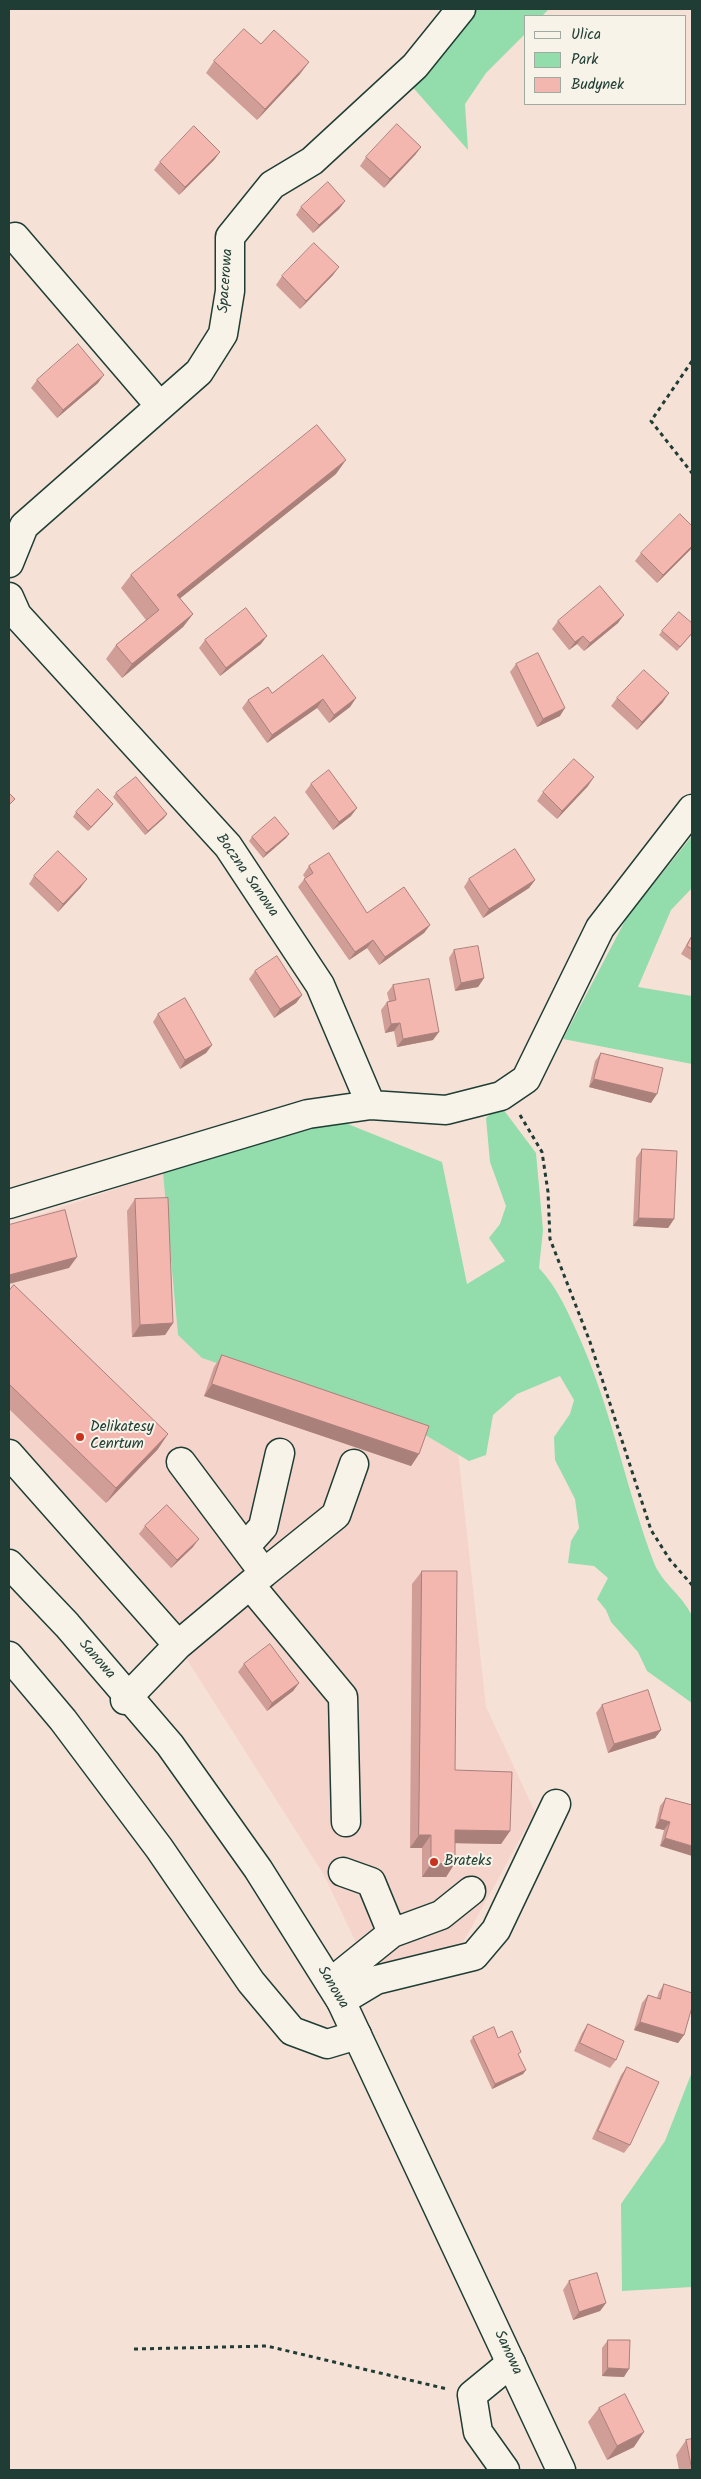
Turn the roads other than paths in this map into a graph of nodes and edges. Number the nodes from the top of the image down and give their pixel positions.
1 (460, 9) edge
2 (15, 236) dead end
3 (160, 406) junction
4 (9, 563) edge
5 (9, 597) edge
6 (692, 809) edge
7 (371, 1105) junction
8 (9, 1204) edge
9 (280, 1453) dead end
10 (9, 1454) edge
11 (181, 1462) dead end
12 (354, 1464) dead end
13 (245, 1547) junction
14 (9, 1564) edge
15 (257, 1579) junction
16 (178, 1645) junction
17 (9, 1656) edge
18 (127, 1699) junction
19 (556, 1804) dead end
20 (346, 1822) dead end
21 (343, 1872) dead end
22 (471, 1891) dead end
23 (392, 1933) junction
24 (335, 1992) junction
25 (358, 2035) junction
26 (511, 2363) junction
27 (505, 2470) edge
28 (561, 2470) edge

1 - 3 street, Spacerowa
2 - 3 street
3 - 4 street, Spacerowa
5 - 7 street, Boczna Sanowa
6 - 7 street
7 - 8 street
9 - 13 street
10 - 16 street
11 - 13 street
12 - 15 street
13 - 15 street
14 - 18 street, Sanowa
15 - 16 street
15 - 20 street
16 - 18 street
17 - 25 street
18 - 24 street, Sanowa
19 - 24 street
21 - 23 street
22 - 23 street
23 - 24 street
24 - 25 street, Sanowa
25 - 26 street, Sanowa
26 - 27 street
26 - 28 street, Sanowa

